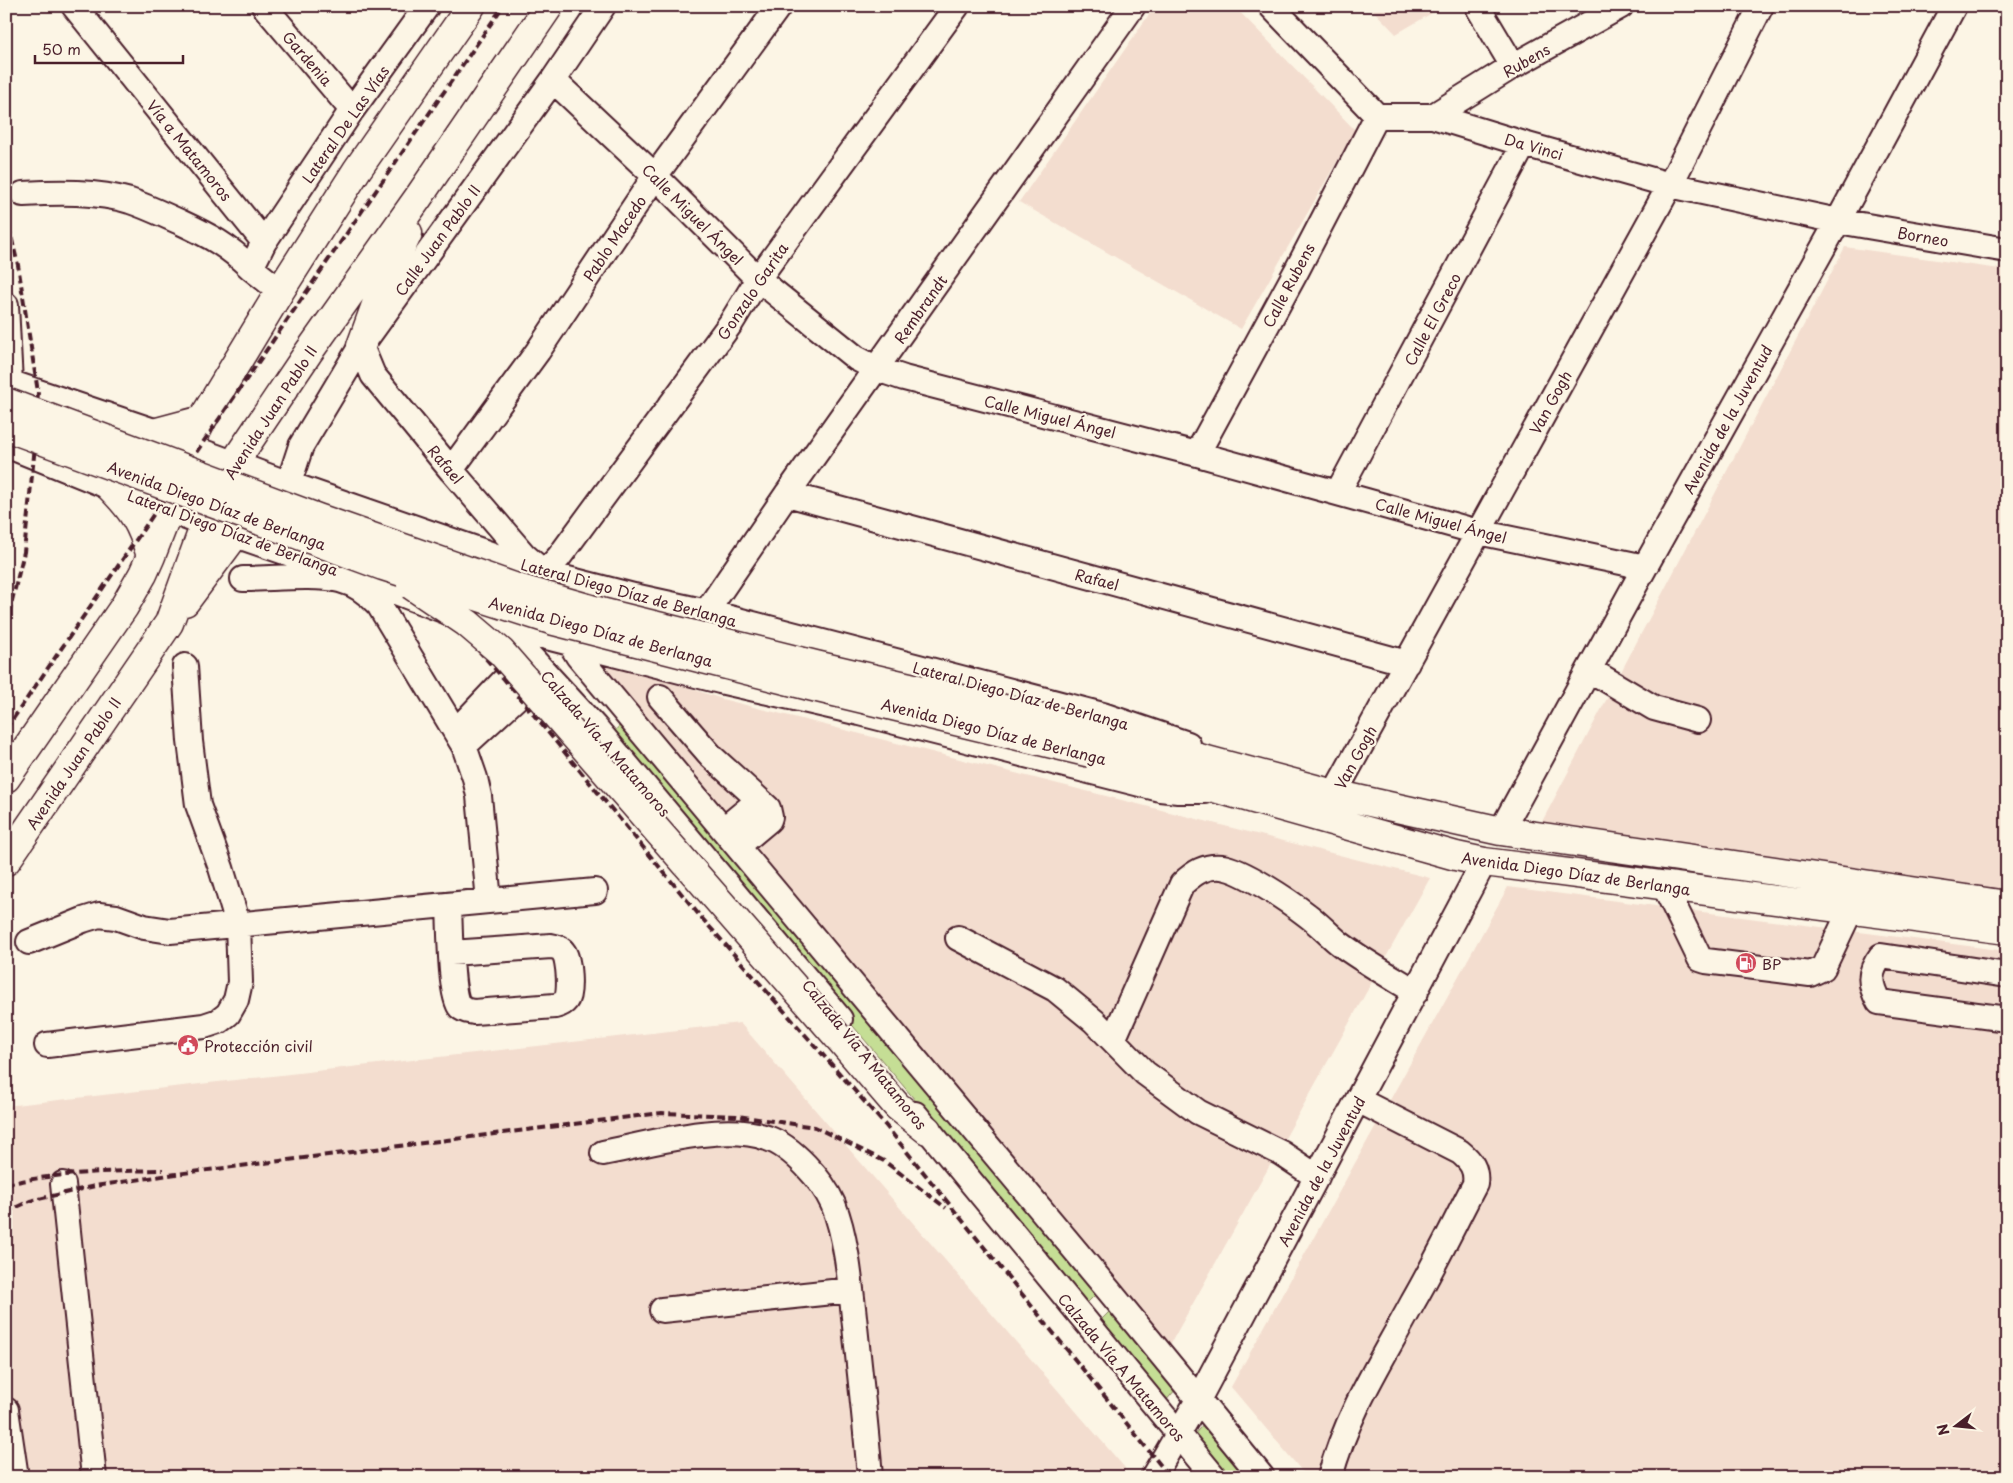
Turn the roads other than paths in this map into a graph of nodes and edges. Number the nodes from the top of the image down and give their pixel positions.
1 (74, 6) edge
2 (264, 6) edge
3 (426, 6) edge
4 (471, 6) edge
5 (549, 6) edge
6 (603, 6) edge
7 (779, 6) edge
8 (957, 6) edge
9 (1133, 6) edge
10 (1270, 6) edge
11 (1621, 6) edge
12 (1761, 6) edge
13 (1954, 6) edge
14 (1479, 10) dead end
15 (1513, 66) junction
16 (553, 80) junction
17 (352, 110) junction
18 (1377, 116) junction
19 (1433, 116) junction
20 (1524, 144) junction
21 (656, 176) junction
22 (1670, 185) junction
23 (23, 194) dead end
24 (418, 198) junction
25 (1838, 221) junction
26 (264, 242) junction
27 (2006, 249) edge
28 (251, 268) junction
29 (758, 279) junction
30 (280, 290) junction
31 (6, 305) edge
32 (360, 346) junction
33 (877, 369) junction
34 (7, 389) edge
35 (202, 420) junction
36 (6, 427) edge
37 (157, 432) junction
38 (6, 445) edge
39 (1197, 454) junction
40 (186, 458) junction
41 (234, 463) junction
42 (450, 470) junction
43 (289, 484) junction
44 (109, 486) junction
45 (1338, 492) junction
46 (787, 494) junction
47 (272, 506) junction
48 (168, 510) junction
49 (371, 512) junction
50 (204, 524) junction
51 (1478, 532) junction
52 (235, 535) junction
53 (362, 537) junction
54 (460, 543) junction
55 (266, 546) junction
56 (151, 556) junction
57 (422, 558) dead end
58 (383, 566) junction
59 (1645, 567) junction
60 (545, 573) junction
61 (349, 574) junction
62 (243, 579) dead end
63 (634, 596) junction
64 (548, 598) junction
65 (448, 612) junction
66 (707, 612) junction
67 (169, 623) junction
68 (639, 625) dead end
69 (521, 630) junction
70 (570, 642) junction
71 (528, 654) junction
72 (625, 657) junction
73 (1407, 663) junction
74 (185, 666) dead end
75 (1590, 670) junction
76 (511, 672) junction
77 (525, 690) junction
78 (660, 697) dead end
79 (620, 706) junction
80 (1698, 720) dead end
81 (595, 727) junction
82 (460, 739) junction
83 (1094, 742) junction
84 (6, 778) edge
85 (1226, 778) junction
86 (1334, 794) junction
87 (1501, 832) junction
88 (731, 838) junction
89 (6, 861) edge
90 (1484, 862) junction
91 (1665, 887) junction
92 (595, 891) dead end
93 (489, 901) junction
94 (2007, 905) edge
95 (449, 906) junction
96 (1851, 909) junction
97 (238, 924) junction
98 (2007, 930) edge
99 (958, 938) dead end
100 (29, 942) dead end
101 (451, 952) junction
102 (2007, 975) edge
103 (1416, 992) junction
104 (2007, 1019) edge
105 (1113, 1040) junction
106 (47, 1045) dead end
107 (1358, 1100) junction
108 (927, 1130) junction
109 (603, 1153) dead end
110 (1317, 1176) junction
111 (63, 1184) dead end
112 (851, 1290) junction
113 (1110, 1292) junction
114 (662, 1310) dead end
115 (1084, 1320) junction
116 (1198, 1400) junction
117 (6, 1410) edge
118 (1178, 1434) junction
119 (16, 1477) edge
120 (94, 1477) edge
121 (870, 1477) edge
122 (1153, 1477) edge
123 (1214, 1477) edge
124 (1262, 1477) edge
125 (1330, 1477) edge

1 - 26 street, Vía a Matamoros
2 - 17 street, Gardenia
3 - 17 street, Lateral De Las Vías
4 - 30 main road
5 - 24 main road, Avenida Juan Pablo II
6 - 16 street, Calle Juan Pablo II
7 - 21 street, Pablo Macedo
8 - 29 street, Gonzalo Garita
9 - 33 street, Rembrandt
10 - 18 street
11 - 15 street, Rubens
12 - 22 street, Van Gogh
13 - 25 street, Avenida de la Juventud
14 - 15 street
15 - 19 street, Rubens
16 - 21 street, Calle Miguel Ángel
16 - 32 street, Calle Juan Pablo II
17 - 26 street, Lateral De Las Vías
18 - 19 street, Da Vinci
18 - 39 street, Calle Rubens
19 - 20 street, Da Vinci
20 - 22 street, Da Vinci
20 - 45 street, Calle El Greco
21 - 29 street, Calle Miguel Ángel
21 - 42 street, Pablo Macedo
22 - 25 street, Da Vinci
22 - 51 street, Van Gogh
23 - 28 street
24 - 32 main road
24 - 41 main road, Avenida Juan Pablo II
25 - 27 street, Borneo
25 - 59 street, Avenida de la Juventud
26 - 28 street
28 - 30 street
29 - 33 street, Calle Miguel Ángel
29 - 60 street, Gonzalo Garita
30 - 35 main road
31 - 34 street
32 - 42 street, Rafael
32 - 43 street, Calle Juan Pablo II
33 - 39 street, Calle Miguel Ángel
33 - 46 street, Rembrandt
34 - 36 street
34 - 37 street
34 - 83 main road, Avenida Diego Díaz de Berlanga, bridge
35 - 37 main road
35 - 40 main road
36 - 58 main road, Avenida Diego Díaz de Berlanga, bridge
37 - 40 street
38 - 44 street, Lateral Diego Díaz de Berlanga
39 - 45 street, Calle Miguel Ángel
40 - 41 main road
40 - 44 main road
40 - 48 main road
41 - 43 street, Lateral Diego Díaz de Berlanga
41 - 50 main road, Avenida Juan Pablo II
42 - 60 street, Rafael
43 - 47 street, Calle Juan Pablo II
43 - 49 street, Lateral Diego Díaz de Berlanga
44 - 48 street, Lateral Diego Díaz de Berlanga
44 - 56 main road
45 - 51 street, Calle Miguel Ángel
46 - 66 street, Rembrandt
46 - 73 street, Rafael
47 - 53 street
47 - 55 street, Calle Juan Pablo II
48 - 50 street, Lateral Diego Díaz de Berlanga
48 - 56 main road
49 - 53 street
49 - 54 street, Lateral Diego Díaz de Berlanga
50 - 52 street, Lateral Diego Díaz de Berlanga
50 - 67 main road, Avenida Juan Pablo II
51 - 59 street, Calle Miguel Ángel
51 - 73 street, Van Gogh
52 - 55 street, Lateral Diego Díaz de Berlanga
52 - 67 main road
53 - 57 street
53 - 61 street
54 - 60 street, Lateral Diego Díaz de Berlanga
54 - 65 street
55 - 61 street, Lateral Diego Díaz de Berlanga
56 - 84 main road
58 - 83 main road, Avenida Diego Díaz de Berlanga, bridge
58 - 108 main road, bridge
59 - 75 street, Avenida de la Juventud
60 - 63 street, Lateral Diego Díaz de Berlanga
60 - 64 street
60 - 69 street, Gonzalo Garita
61 - 65 street, Lateral Diego Díaz de Berlanga
62 - 82 street
63 - 66 street, Lateral Diego Díaz de Berlanga
63 - 72 street
64 - 69 street
64 - 70 street
65 - 69 street, Lateral Diego Díaz de Berlanga
66 - 68 street, Rembrandt
66 - 85 street, Lateral Diego Díaz de Berlanga
67 - 89 main road, Avenida Juan Pablo II
69 - 70 street, Lateral Diego Díaz de Berlanga
69 - 71 street, Calzada Vía A Matamoros
70 - 72 street, Lateral Diego Díaz de Berlanga
70 - 79 street
71 - 76 street
71 - 81 street, Calzada Vía A Matamoros
72 - 85 street, Lateral Diego Díaz de Berlanga
73 - 86 street, Van Gogh
74 - 97 street
75 - 80 street
75 - 87 street, Avenida de la Juventud
76 - 77 street
76 - 82 street
77 - 81 street
77 - 82 street
78 - 88 street
79 - 81 street
79 - 88 street
81 - 108 street, Calzada Vía A Matamoros
82 - 93 street
83 - 85 main road, Avenida Diego Díaz de Berlanga
85 - 86 main road, Avenida Diego Díaz de Berlanga
85 - 90 main road, Avenida Diego Díaz de Berlanga
86 - 87 main road, Avenida Diego Díaz de Berlanga
87 - 94 main road, Avenida Diego Díaz de Berlanga
88 - 113 street
90 - 91 main road, Avenida Diego Díaz de Berlanga
90 - 103 street, Avenida de la Juventud
91 - 96 main road, Avenida Diego Díaz de Berlanga
91 - 96 street
92 - 93 street
93 - 95 street
95 - 97 street
95 - 101 street
96 - 98 main road, Avenida Diego Díaz de Berlanga
97 - 100 street
97 - 106 street
99 - 105 street
101 - 101 street
102 - 104 street
103 - 105 street
103 - 107 street, Avenida de la Juventud
105 - 110 street
107 - 110 street, Avenida de la Juventud
107 - 125 street
108 - 115 street, Calzada Vía A Matamoros
109 - 112 street
110 - 116 street, Avenida de la Juventud
111 - 120 street
112 - 114 street
112 - 121 street
113 - 115 street
113 - 116 street
115 - 118 street, Calzada Vía A Matamoros
116 - 118 street, Avenida de la Juventud
116 - 124 street
117 - 119 street
118 - 122 street, Avenida de la Juventud
118 - 123 street, Calzada Vía A Matamoros

